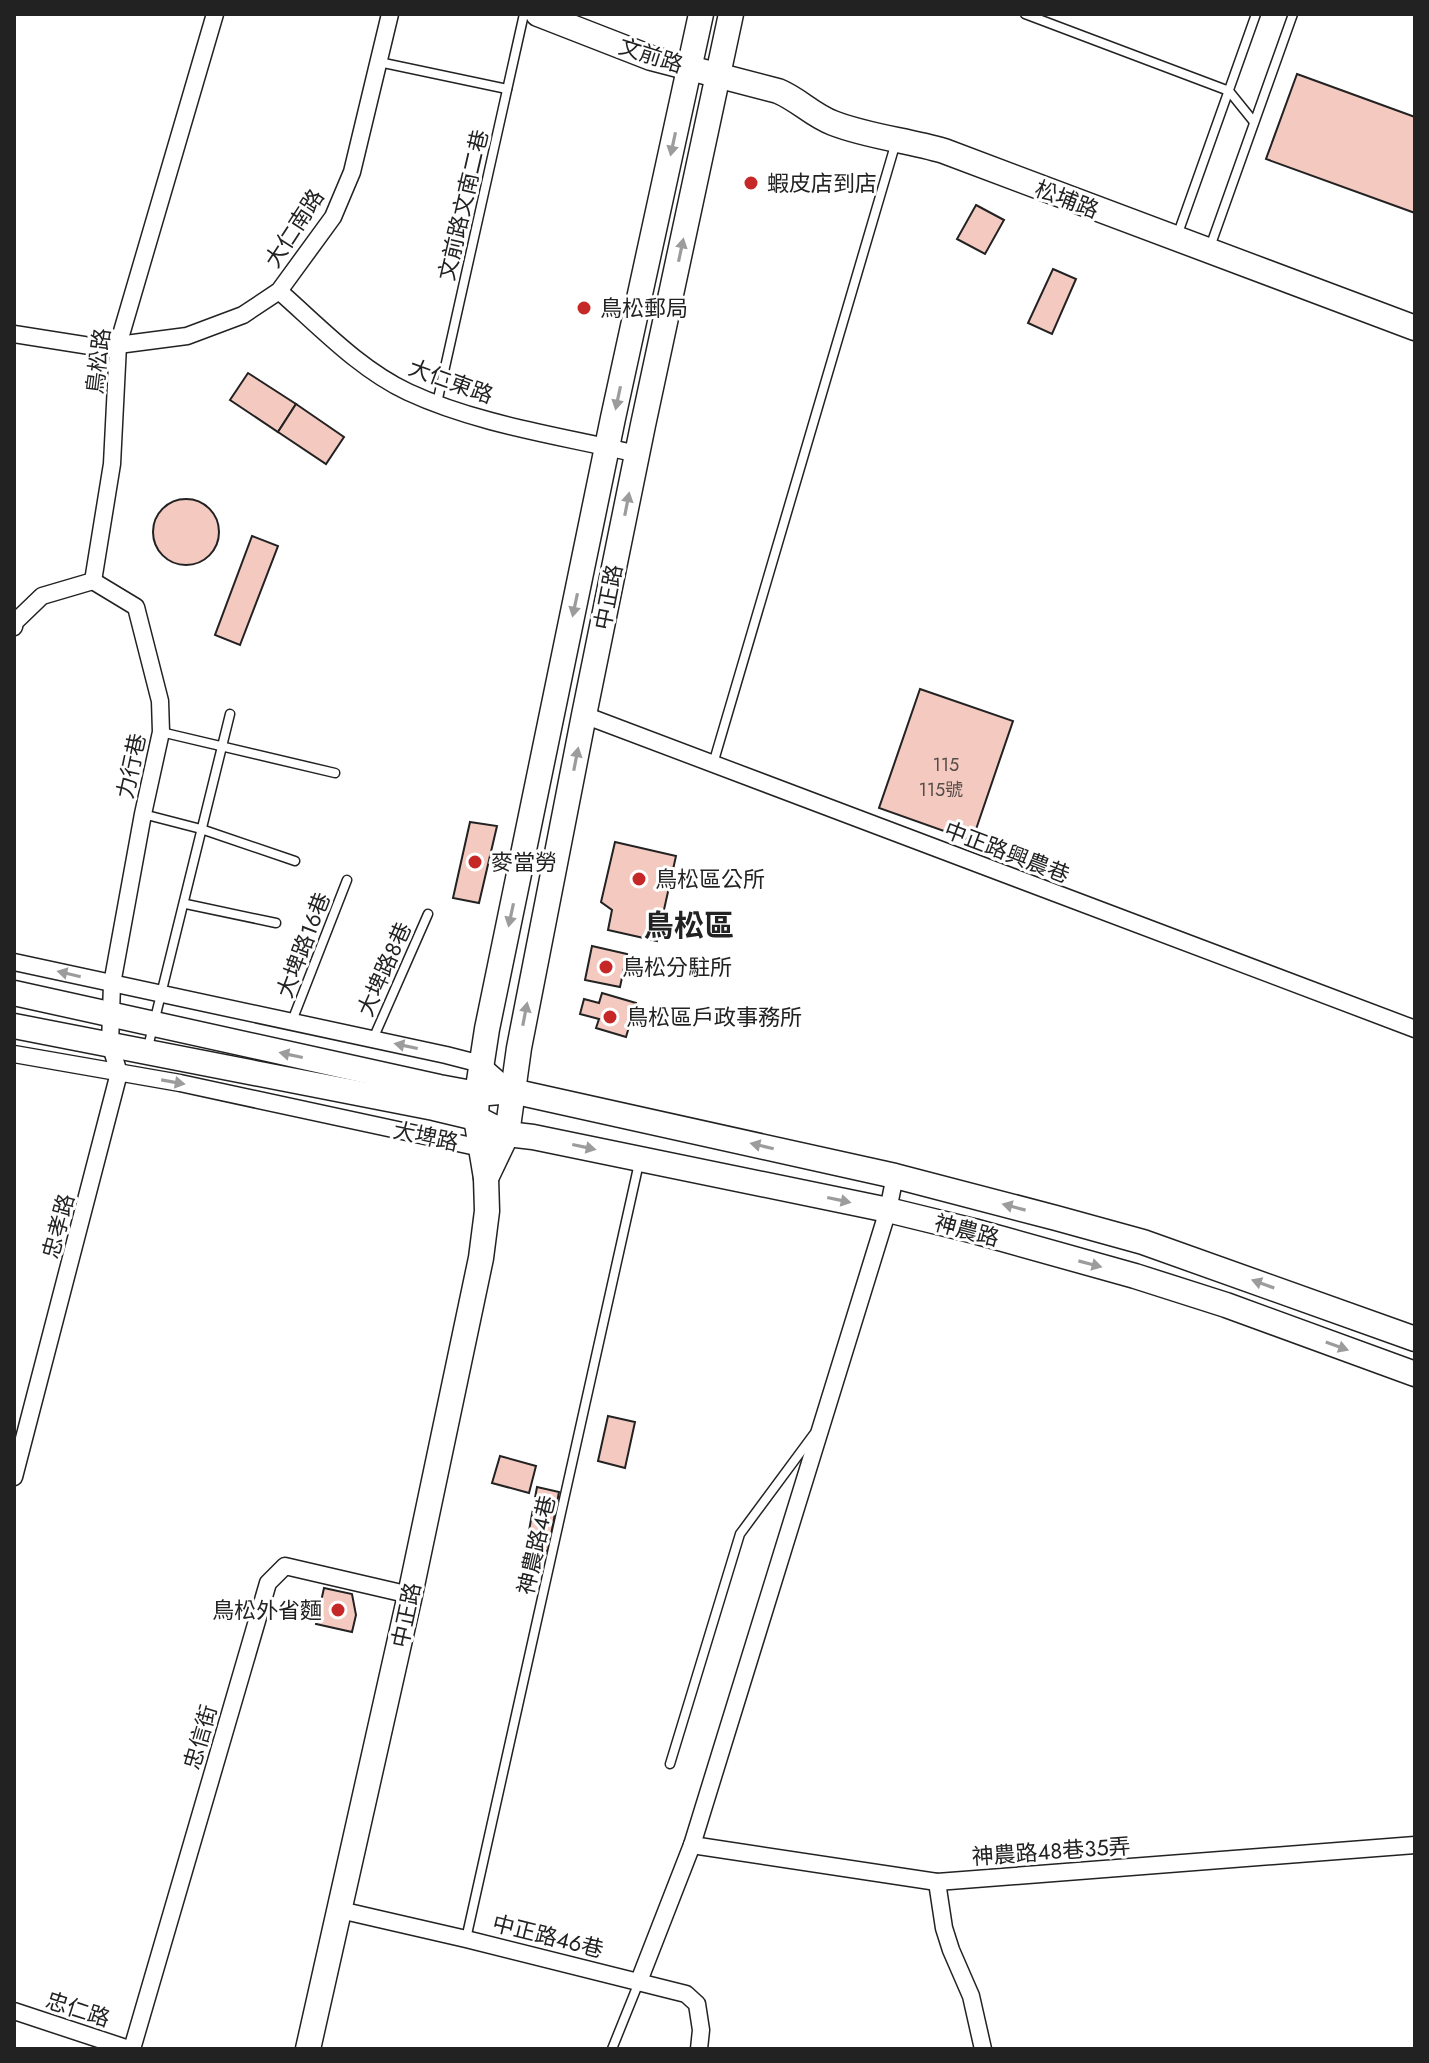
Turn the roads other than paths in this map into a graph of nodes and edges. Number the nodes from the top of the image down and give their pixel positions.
1 (215, 14) edge
2 (390, 14) edge
3 (524, 14) edge
4 (538, 14) edge
5 (701, 14) edge
6 (731, 14) edge
7 (1025, 14) edge
8 (1256, 14) edge
9 (1293, 14) edge
10 (379, 62) junction
11 (689, 68) junction
12 (720, 75) junction
13 (507, 89) junction
14 (1229, 91) junction
15 (1254, 122) junction
16 (896, 141) junction
17 (1175, 240) junction
18 (1209, 252) junction
19 (279, 291) junction
20 (1415, 328) edge
21 (14, 334) edge
22 (118, 345) junction
23 (437, 403) junction
24 (607, 447) junction
25 (637, 454) junction
26 (93, 581) junction
27 (14, 627) edge
28 (230, 714) dead end
29 (584, 715) junction
30 (161, 732) junction
31 (222, 747) junction
32 (713, 764) junction
33 (335, 773) dead end
34 (143, 814) junction
35 (201, 829) junction
36 (295, 861) dead end
37 (347, 880) dead end
38 (186, 904) junction
39 (428, 914) dead end
40 (276, 923) dead end
41 (14, 962) edge
42 (112, 984) junction
43 (14, 993) edge
44 (162, 994) junction
45 (109, 1014) junction
46 (292, 1022) junction
47 (14, 1026) edge
48 (154, 1026) junction
49 (1415, 1029) edge
50 (373, 1039) junction
51 (110, 1044) junction
52 (14, 1054) edge
53 (133, 1062) junction
54 (481, 1064) junction
55 (512, 1091) junction
56 (476, 1106) junction
57 (507, 1134) junction
58 (481, 1148) junction
59 (640, 1159) junction
60 (895, 1176) junction
61 (486, 1178) junction
62 (888, 1210) junction
63 (1415, 1339) edge
64 (1415, 1374) edge
65 (821, 1424) junction
66 (14, 1477) edge
67 (410, 1595) junction
68 (670, 1764) dead end
69 (692, 1845) junction
70 (1415, 1845) edge
71 (937, 1882) junction
72 (340, 1910) junction
73 (466, 1939) junction
74 (639, 1981) junction
75 (14, 2011) edge
76 (131, 2049) edge
77 (308, 2049) edge
78 (612, 2049) edge
79 (699, 2049) edge
80 (983, 2049) edge

1 - 22 street, 鳥松路
2 - 10 street, 大仁南路
3 - 13 lane, 文前路文南二巷
4 - 11 main road, 文前路
5 - 11 main road, 中正路
6 - 12 main road, 中正路
7 - 14 lane
8 - 14 lane
9 - 15 lane
10 - 13 lane
10 - 19 street, 大仁南路
11 - 12 main road, 文前路
11 -> 24 main road, 中正路
12 - 16 main road, 松埔路
25 -> 12 main road, 中正路
13 - 23 lane, 文前路文南二巷
14 - 15 lane
14 - 17 lane
15 - 18 lane
16 - 17 main road, 松埔路
16 - 32 lane
17 - 18 main road, 松埔路
18 - 20 main road, 松埔路
19 - 22 street, 大仁南路
19 - 23 street, 大仁東路
21 - 22 street, 大仁南路
22 - 26 street, 鳥松路
23 - 24 street, 大仁東路
24 - 25 street, 大仁東路
24 -> 54 main road, 中正路
29 -> 25 main road, 中正路
26 - 27 street
26 - 30 street, 力行巷
28 - 31 lane
29 - 32 street, 中正路興農巷
55 -> 29 main road, 中正路
30 - 31 lane
30 - 34 street, 力行巷
31 - 33 lane
31 - 35 lane
32 - 49 street, 中正路興農巷
34 - 35 lane
34 - 42 street, 力行巷
35 - 36 lane
35 - 38 lane
37 - 46 lane, 大埤路16巷
38 - 40 lane
38 - 44 lane
39 - 50 lane, 大埤路8巷
42 -> 41 street
42 - 44 street
42 - 45 street
43 - 45 main road, 大埤路
44 - 46 street
44 - 48 lane
45 - 48 main road, 大埤路
45 - 51 street
46 - 50 street
47 - 51 main road, 大埤路
48 - 53 lane
56 -> 48 main road, 大埤路
54 -> 50 street
51 - 53 main road, 大埤路
51 - 53 street
52 - 53 street, 大埤路
53 - 56 main road, 大埤路
53 -> 58 street, 大埤路
53 - 66 street, 忠孝路
54 - 55 street
54 - 56 main road, 中正路
55 - 56 main road, 大埤路
55 - 57 main road, 中正路
60 -> 55 main road, 神農路
56 - 57 main road, 大埤路
56 - 58 main road, 中正路
57 - 58 street, 大埤路
57 -> 59 main road, 神農路
57 - 61 main road, 中正路
58 - 61 main road, 中正路
59 -> 62 main road, 神農路
59 - 73 lane, 神農路4巷
60 - 62 street
63 -> 60 main road, 神農路
61 - 67 main road, 中正路
62 -> 64 main road, 神農路
62 - 65 street
65 - 68 lane
65 - 69 street
67 - 72 main road, 中正路
67 - 76 street, 忠信街
69 - 71 street, 神農路48巷35弄
69 - 74 street
70 - 71 street, 神農路48巷35弄
71 - 80 street
72 - 73 street, 中正路46巷
72 - 77 main road, 中正路
73 - 74 street, 中正路46巷
74 - 78 lane
74 - 79 street, 中正路46巷
75 - 76 street, 忠仁路

